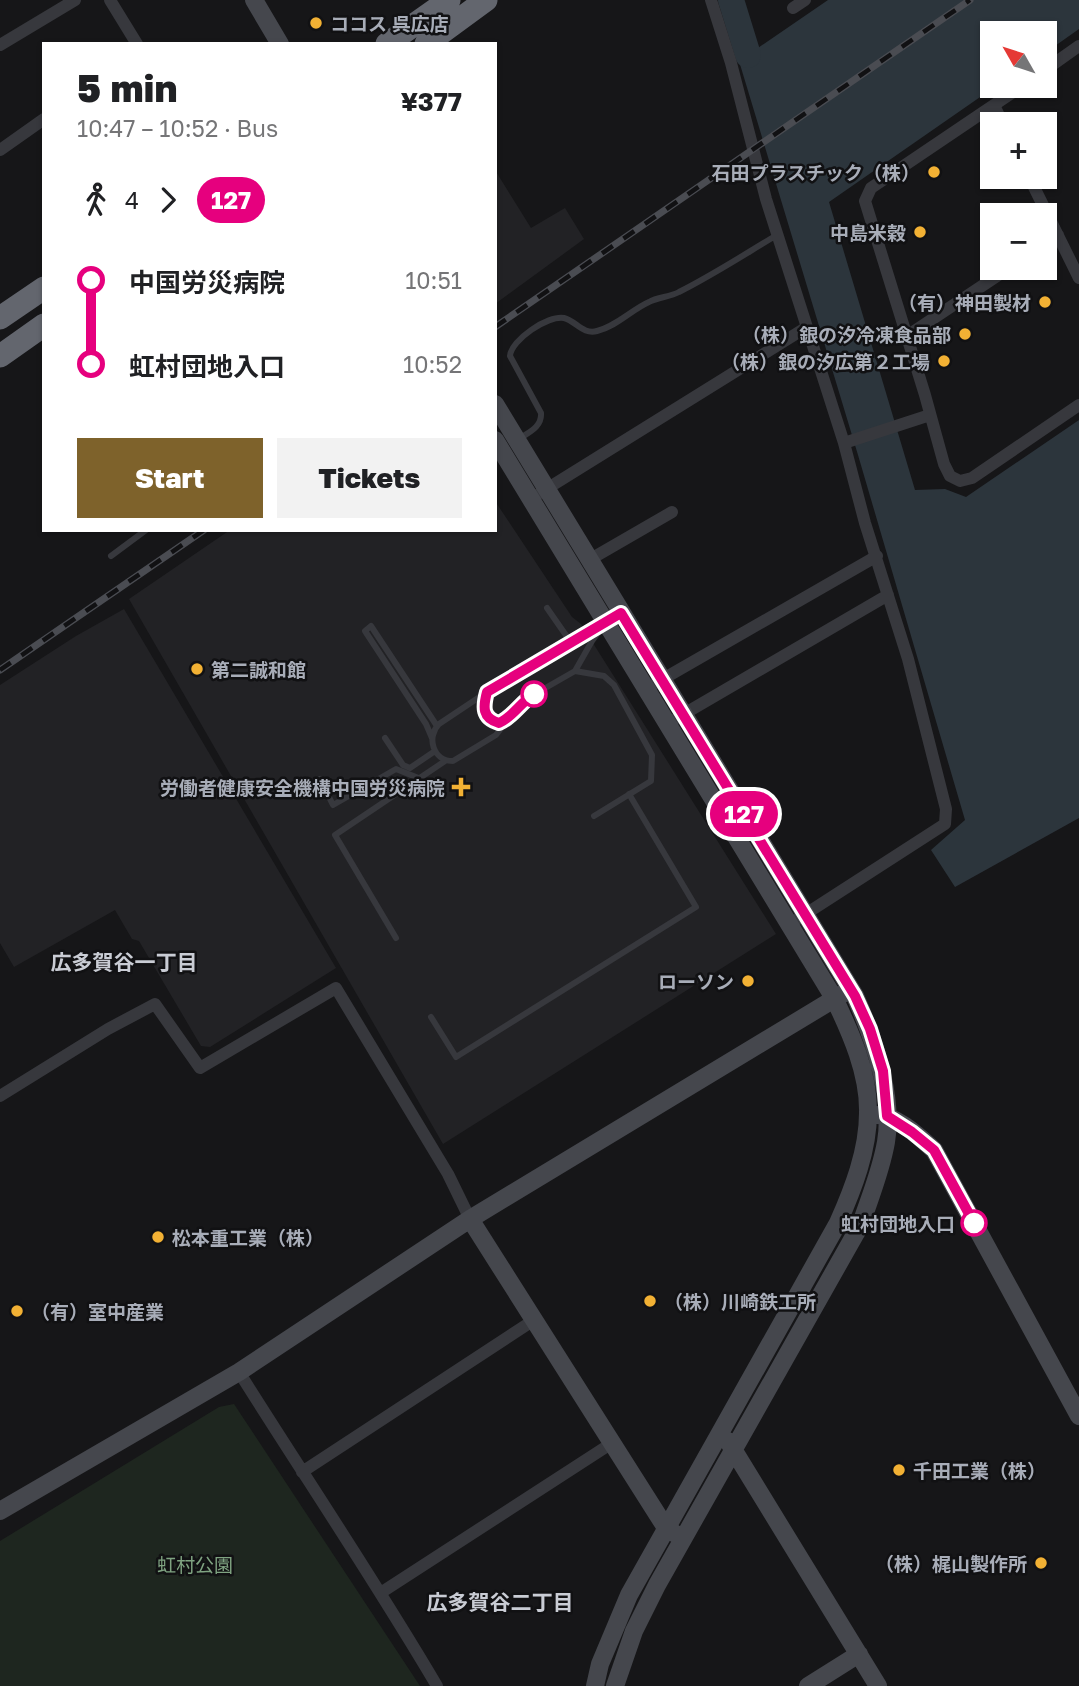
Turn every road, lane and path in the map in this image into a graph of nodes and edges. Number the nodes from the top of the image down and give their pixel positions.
1 (75, 0) edge
2 (110, 0) edge
3 (254, 0) edge
4 (449, 0) edge
5 (486, 0) edge
6 (711, 0) edge
7 (805, 0) edge
8 (793, 8) dead end
9 (136, 42) edge
10 (280, 42) edge
11 (390, 42) edge
12 (429, 42) edge
13 (0, 45) edge
14 (1079, 46) edge
15 (1057, 62) edge
16 (1004, 98) edge
17 (994, 105) junction
18 (997, 112) edge
19 (42, 120) edge
20 (0, 150) edge
21 (1035, 189) edge
22 (777, 235) junction
23 (1058, 235) joint
24 (1079, 278) edge
25 (991, 280) edge
26 (42, 289) edge
27 (0, 318) edge
28 (42, 326) edge
29 (807, 327) junction
30 (907, 336) junction
31 (0, 356) edge
32 (1079, 405) edge
33 (497, 407) edge
34 (930, 415) junction
35 (517, 440) junction
36 (497, 442) edge
37 (844, 443) junction
38 (539, 494) junction
39 (673, 512) dead end
40 (143, 532) edge
41 (111, 556) dead end
42 (877, 556) junction
43 (589, 560) junction
44 (888, 595) junction
45 (547, 608) dead end
46 (614, 617) junction
47 (570, 641) junction
48 (575, 671) junction
49 (654, 684) junction
50 (487, 692) junction
51 (507, 720) junction
52 (676, 720) junction
53 (437, 726) junction
54 (386, 738) dead end
55 (432, 740) junction
56 (435, 751) junction
57 (445, 761) junction
58 (320, 779) dead end
59 (421, 779) junction
60 (629, 794) junction
61 (594, 816) dead end
62 (798, 920) junction
63 (396, 938) dead end
64 (850, 989) junction
65 (834, 998) junction
66 (431, 1017) dead end
67 (0, 1096) edge
68 (878, 1115) junction
69 (470, 1219) junction
70 (534, 1320) junction
71 (239, 1372) junction
72 (1079, 1416) edge
73 (721, 1429) junction
74 (612, 1443) junction
75 (733, 1450) junction
76 (302, 1472) junction
77 (0, 1511) edge
78 (666, 1528) junction
79 (683, 1539) junction
80 (382, 1592) junction
81 (859, 1654) junction
82 (437, 1686) edge
83 (595, 1686) edge
84 (615, 1686) edge
85 (808, 1686) edge
86 (878, 1686) edge

1 - 13 street
2 - 9 street
3 - 10 street
4 - 11 highway
5 - 12 highway
6 - 22 street
7 - 8 street
14 - 15 street
16 - 17 street
17 - 18 street
17 - 30 street
19 - 20 street
21 - 23 street
22 - 29 street
22 - 35 lane
23 - 24 street
25 - 30 street
26 - 27 highway
28 - 31 highway
29 - 37 street
29 - 38 street
30 - 34 street
32 - 34 street
33 - 35 street
34 - 37 street
35 - 38 street
36 - 38 street
37 - 42 street
38 - 43 street
38 - 46 street
39 - 43 street
40 - 41 lane
42 - 44 street
42 - 49 street
43 - 46 street
44 - 52 street
44 - 62 street
45 - 47 lane
46 - 47 lane
46 - 48 lane
46 - 49 street
47 - 50 lane
48 - 51 lane
48 - 60 lane
49 - 52 street
50 - 51 lane
50 - 53 lane
51 - 57 lane
52 - 62 street
53 - 55 lane
53 - 55 lane
54 - 56 lane
55 - 56 lane
56 - 57 lane
57 - 59 lane
58 - 59 lane
59 - 63 lane
60 - 61 lane
60 - 66 lane
62 - 64 street
62 - 65 street
64 - 65 street
64 - 68 street
65 - 68 street
65 - 69 street
67 - 69 street
68 - 72 street
68 - 73 street
68 - 75 street
69 - 70 street
69 - 71 street
70 - 74 street
70 - 76 street
71 - 76 street
71 - 77 street
73 - 75 street
73 - 78 street
74 - 78 street
74 - 80 street
75 - 79 street
75 - 81 street
76 - 80 street
78 - 79 street
78 - 83 street
79 - 84 street
80 - 82 street
81 - 85 street
81 - 86 street

